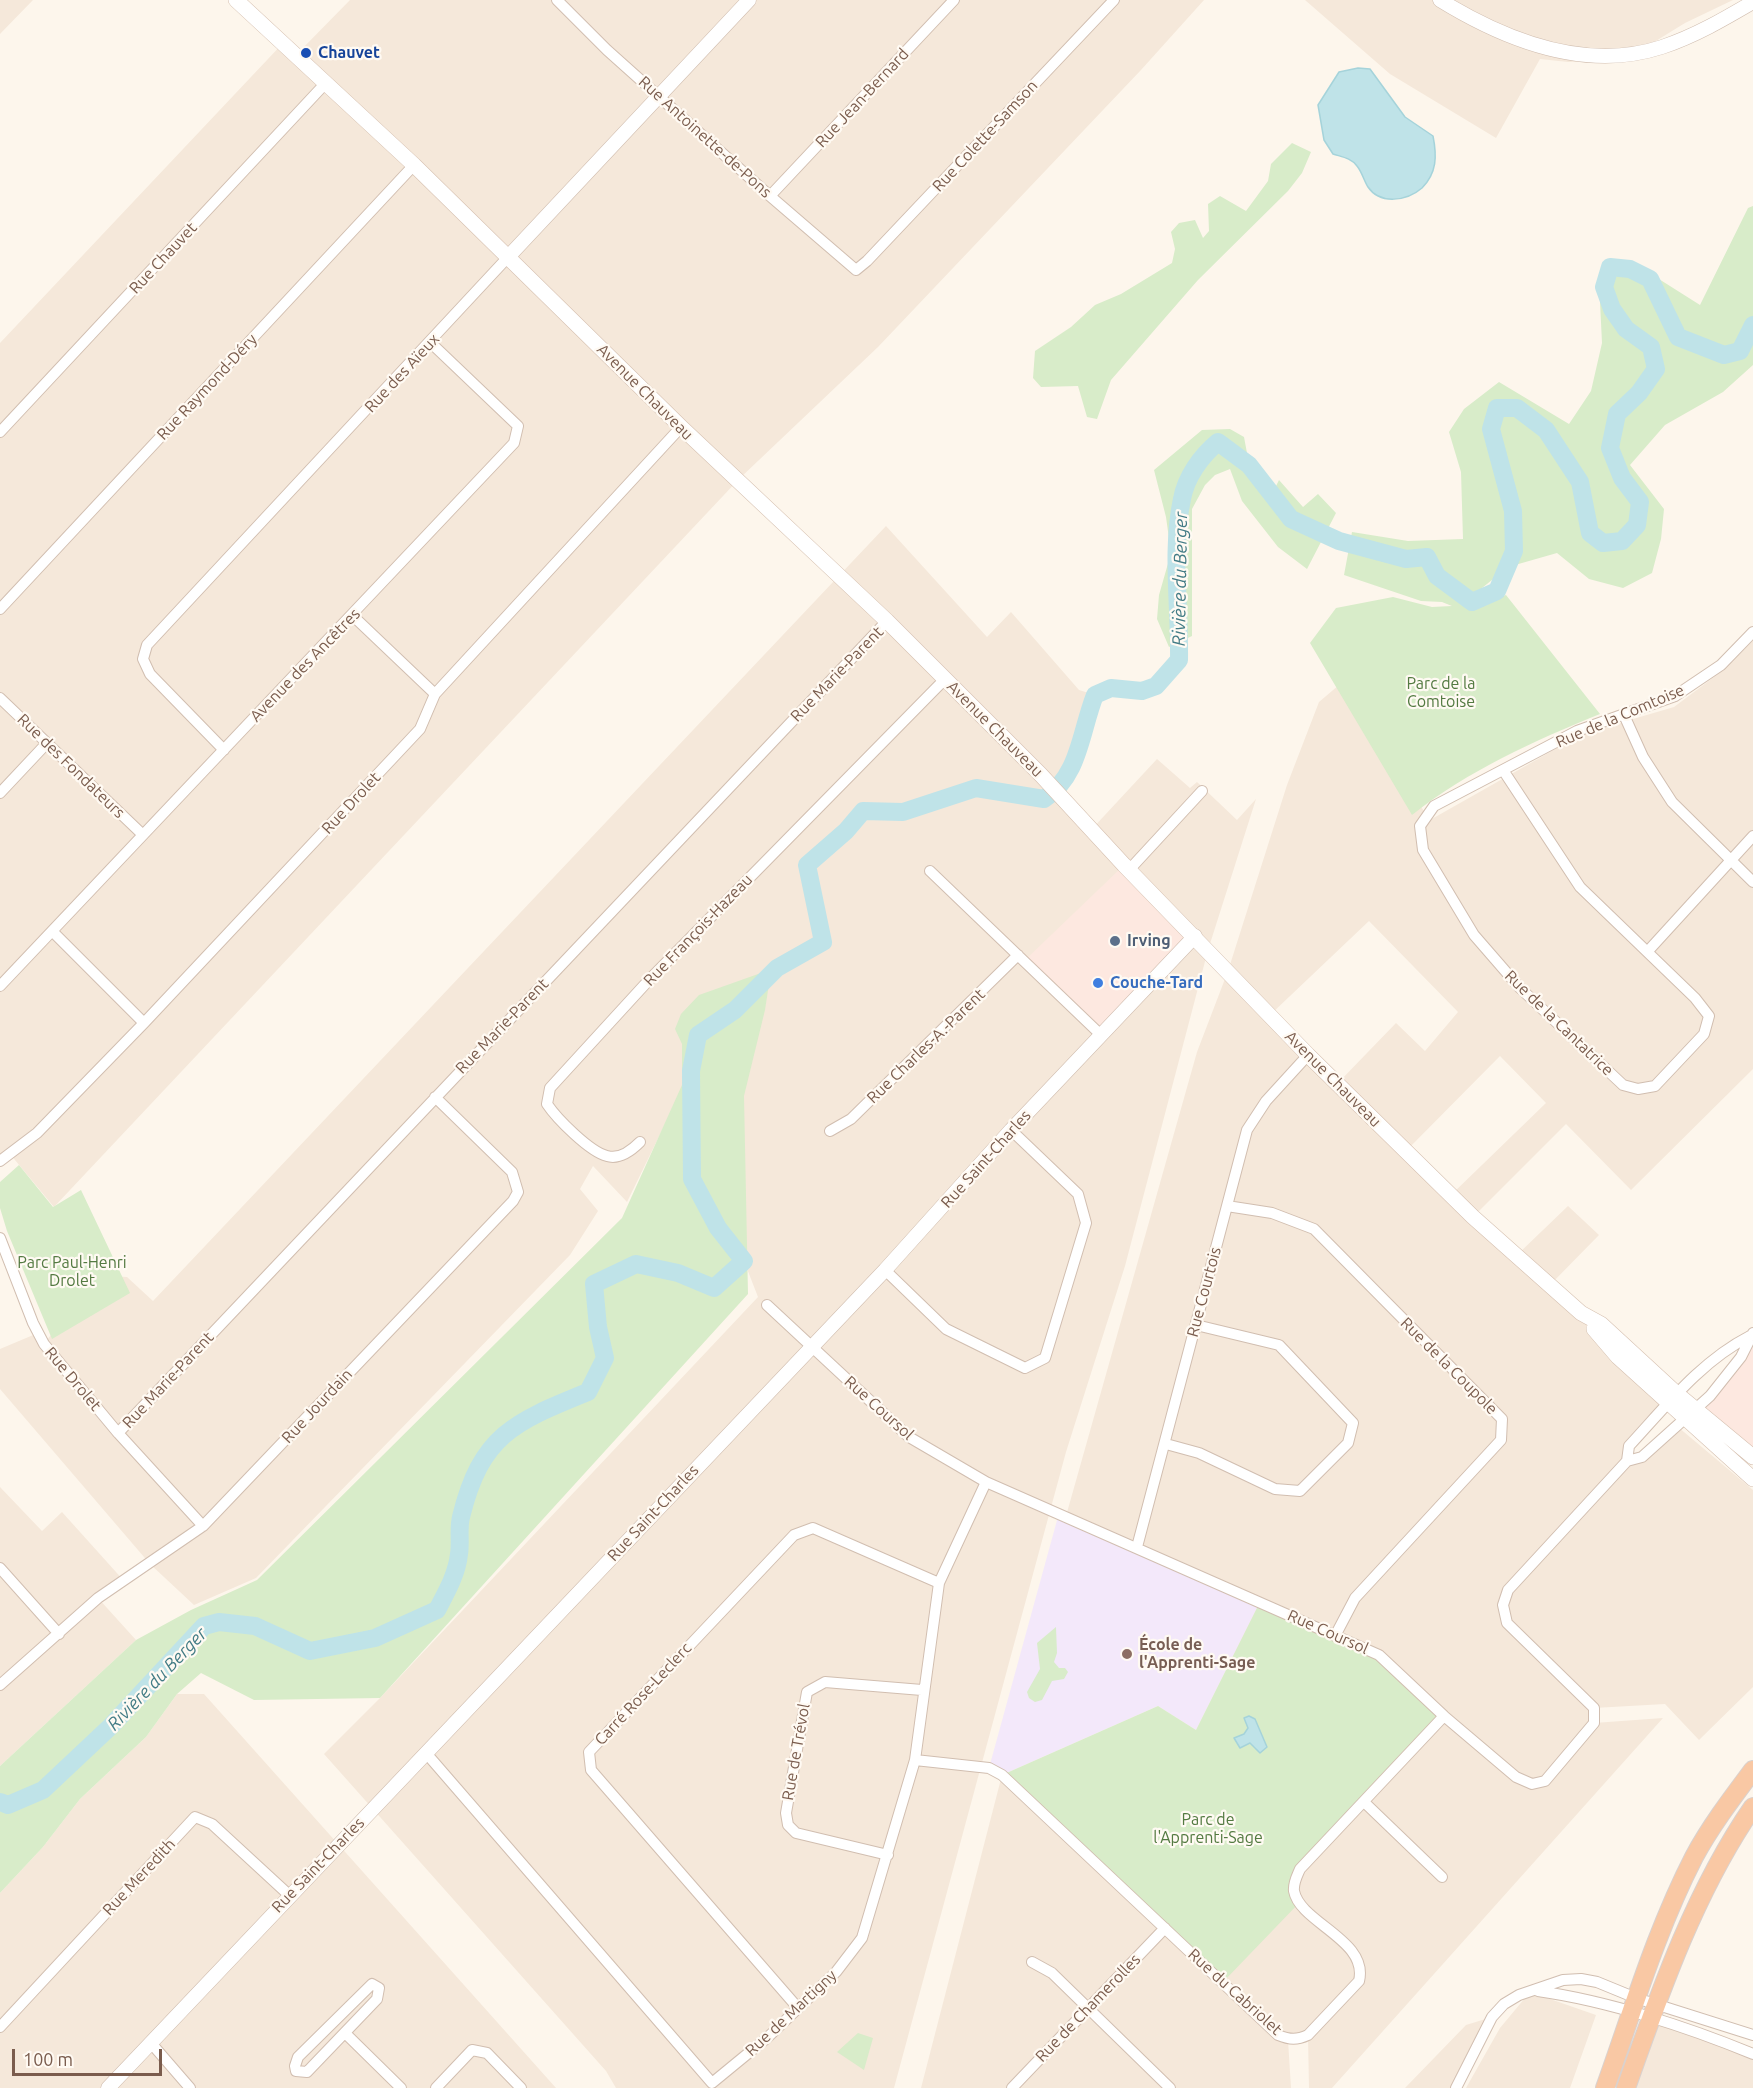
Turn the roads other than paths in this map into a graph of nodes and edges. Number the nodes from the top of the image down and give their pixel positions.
1 (236, 0) edge
2 (749, 0) edge
3 (954, 0) edge
4 (1114, 0) edge
5 (1440, 0) edge
6 (559, 1) edge
7 (1753, 2) edge
8 (325, 81) junction
9 (660, 95) junction
10 (414, 165) junction
11 (770, 196) junction
12 (509, 256) junction
13 (856, 270) joint
14 (431, 343) junction
15 (681, 428) junction
16 (0, 432) edge
17 (0, 609) edge
18 (352, 615) junction
19 (887, 621) junction
20 (1753, 632) edge
21 (945, 679) junction
22 (435, 694) junction
23 (0, 699) edge
24 (1624, 715) junction
25 (47, 743) junction
26 (224, 750) junction
27 (1503, 770) junction
28 (1202, 792) dead end
29 (0, 793) edge
30 (1420, 826) joint
31 (142, 834) junction
32 (1753, 836) edge
33 (1729, 861) junction
34 (1129, 870) junction
35 (930, 871) dead end
36 (1753, 882) edge
37 (52, 931) junction
38 (1195, 936) junction
39 (1648, 951) junction
40 (1018, 956) junction
41 (0, 986) edge
42 (144, 1023) junction
43 (1101, 1035) junction
44 (1308, 1055) junction
45 (435, 1097) junction
46 (1011, 1130) junction
47 (830, 1131) dead end
48 (640, 1142) dead end
49 (0, 1161) edge
50 (1227, 1206) junction
51 (0, 1238) edge
52 (885, 1270) junction
53 (767, 1305) dead end
54 (1196, 1325) junction
55 (1752, 1335) edge
56 (811, 1346) junction
57 (1672, 1399) junction
58 (1691, 1414) junction
59 (118, 1433) junction
60 (1166, 1444) junction
61 (1753, 1457) edge
62 (1627, 1461) junction
63 (1753, 1479) edge
64 (986, 1482) junction
65 (203, 1527) junction
66 (1137, 1547) junction
67 (0, 1568) edge
68 (939, 1583) junction
69 (59, 1634) junction
70 (1335, 1636) junction
71 (0, 1685) edge
72 (922, 1690) junction
73 (1444, 1716) junction
74 (426, 1753) junction
75 (915, 1760) junction
76 (1753, 1770) edge
77 (1364, 1802) junction
78 (1753, 1807) edge
79 (888, 1855) junction
80 (1442, 1877) dead end
81 (289, 1895) junction
82 (1165, 1928) junction
83 (1032, 1962) dead end
84 (1535, 1990) junction
85 (1633, 2006) junction
86 (798, 2008) junction
87 (1086, 2008) junction
88 (1653, 2011) junction
89 (0, 2027) edge
90 (345, 2033) junction
91 (1753, 2035) edge
92 (151, 2043) junction
93 (1753, 2054) edge
94 (108, 2088) edge
95 (190, 2088) edge
96 (401, 2088) edge
97 (436, 2088) edge
98 (521, 2088) edge
99 (1012, 2088) edge
100 (1170, 2088) edge
101 (1456, 2088) edge
102 (1605, 2088) edge
103 (1626, 2088) edge

1 - 8 main road, Avenue Chauveau
2 - 9 street, Rue des Aïeux
3 - 11 street, Rue Jean-Bernard
4 - 13 street, Rue Colette-Samson
5 - 7 street
6 - 9 street, Rue Antoinette-de-Pons
8 - 10 main road, Avenue Chauveau
8 - 16 street, Rue Chauvet
9 - 11 street, Rue Antoinette-de-Pons
9 - 12 street, Rue des Aïeux
10 - 12 main road, Avenue Chauveau
10 - 17 street, Rue Raymond-Déry
11 - 13 street, Rue Antoinette-de-Pons
12 - 14 street, Rue des Aïeux
12 - 15 main road, Avenue Chauveau
14 - 18 street, Avenue des Ancêtres
14 - 26 street, Rue des Aïeux
15 - 19 main road, Avenue Chauveau
15 - 22 street, Rue Drolet
18 - 22 street
18 - 26 street, Avenue des Ancêtres
19 - 21 main road, Avenue Chauveau
19 - 45 street, Rue Marie-Parent
20 - 24 street, Rue de la Comtoise
21 - 34 main road, Avenue Chauveau
21 - 48 street, Rue François-Hazeau
22 - 42 street, Rue Drolet
23 - 25 street, Rue des Fondateurs
24 - 27 street, Rue de la Comtoise
24 - 33 street
25 - 29 street
25 - 31 street, Rue des Fondateurs
26 - 31 street, Avenue des Ancêtres
27 - 30 street, Rue de la Comtoise
27 - 39 street, Rue de la Cantatrice
28 - 34 street
30 - 39 street, Rue de la Cantatrice
31 - 37 street, Avenue des Ancêtres
32 - 33 street
33 - 36 street
33 - 39 street
34 - 38 main road, Avenue Chauveau
35 - 40 street
37 - 41 street, Avenue des Ancêtres
37 - 42 street
38 - 43 street, Rue Saint-Charles
38 - 44 main road, Avenue Chauveau
40 - 43 street
40 - 47 street, Rue Charles-A.-Parent
42 - 49 street, Rue Drolet
43 - 46 street, Rue Saint-Charles
44 - 50 street, Rue Courtois
44 - 57 main road, Avenue Chauveau
45 - 59 street, Rue Marie-Parent
45 - 65 street, Rue Jourdain
46 - 52 street, Rue Saint-Charles
46 - 52 street
50 - 54 street, Rue Courtois
50 - 70 street, Rue de la Coupole
51 - 59 street, Rue Drolet
52 - 56 street, Rue Saint-Charles
53 - 56 street, Rue Coursol
54 - 60 street, Rue Courtois
54 - 60 street
55 - 57 street, Rue Coursol
55 - 58 street, Rue Coursol
56 - 64 street, Rue Coursol
56 - 74 street, Rue Saint-Charles
57 - 58 main road, Avenue Chauveau
57 - 62 street, Rue Coursol
58 - 61 main road
58 - 62 street, Rue Coursol
58 - 63 main road
59 - 65 street, Rue Drolet
60 - 66 street, Rue Courtois
62 - 73 street, Rue Coursol
64 - 66 street, Rue Coursol
64 - 68 street, Rue de Martigny
65 - 69 street, Rue Jourdain
66 - 70 street, Rue Coursol
67 - 69 street
68 - 72 street, Rue de Martigny
68 - 86 street, Carré Rose-Leclerc
69 - 71 street, Rue Jourdain
70 - 73 street, Rue Coursol
72 - 75 street, Rue de Martigny
72 - 79 street, Rue de Trévol
73 - 77 street, Rue du Cabriolet
74 - 81 street, Rue Saint-Charles
74 - 86 street, Rue de Martigny
75 - 79 street, Rue de Martigny
75 - 82 street, Rue du Cabriolet
76 - 85 highway
77 - 80 street
77 - 82 street, Rue du Cabriolet
78 - 88 highway
79 - 86 street, Rue de Martigny
81 - 89 street, Rue Meredith
81 - 92 street, Rue Saint-Charles
82 - 87 street, Rue de Chamerolles
83 - 87 street
84 - 85 street
84 - 85 street
84 - 101 street
85 - 88 street
85 - 88 street
85 - 102 highway
87 - 99 street, Rue de Chamerolles
87 - 100 street
88 - 91 street
88 - 93 street
88 - 103 highway
90 - 90 street
90 - 96 street
92 - 94 street, Rue Saint-Charles
92 - 95 street
97 - 98 street

